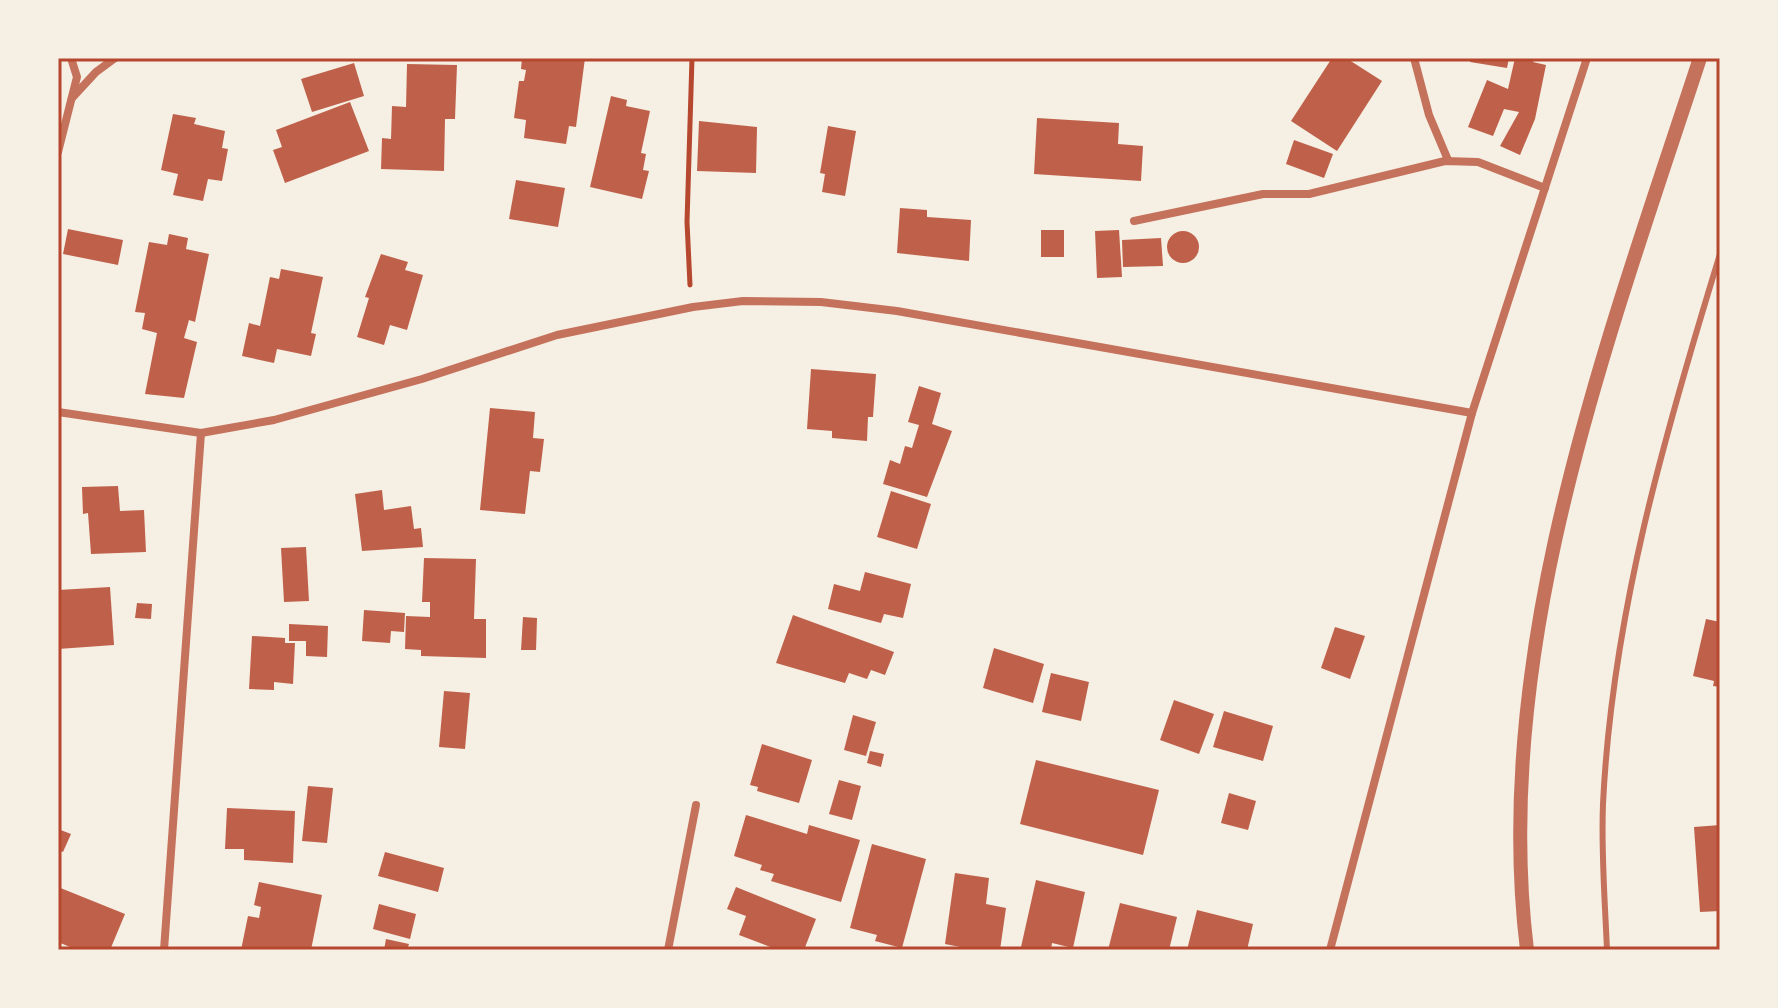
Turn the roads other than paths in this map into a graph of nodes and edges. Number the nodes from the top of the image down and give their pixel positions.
1 (71, 58) edge
2 (115, 58) edge
3 (1414, 58) edge
4 (1587, 58) edge
5 (1700, 58) edge
6 (72, 98) junction
7 (58, 152) edge
8 (1448, 160) junction
9 (1545, 188) junction
10 (1134, 221) dead end
11 (1720, 254) edge
12 (58, 412) edge
13 (1472, 413) junction
14 (201, 433) junction
15 (696, 805) dead end
16 (164, 950) edge
17 (668, 950) edge
18 (1330, 950) edge
19 (1527, 950) edge
20 (1607, 950) edge

1 - 6 street
2 - 6 street
3 - 8 street
4 - 9 street
5 - 19 street
6 - 7 street
8 - 9 street
8 - 10 street
9 - 13 street
11 - 20 lane
12 - 14 street
13 - 14 street
13 - 18 street
14 - 16 street
15 - 17 street

